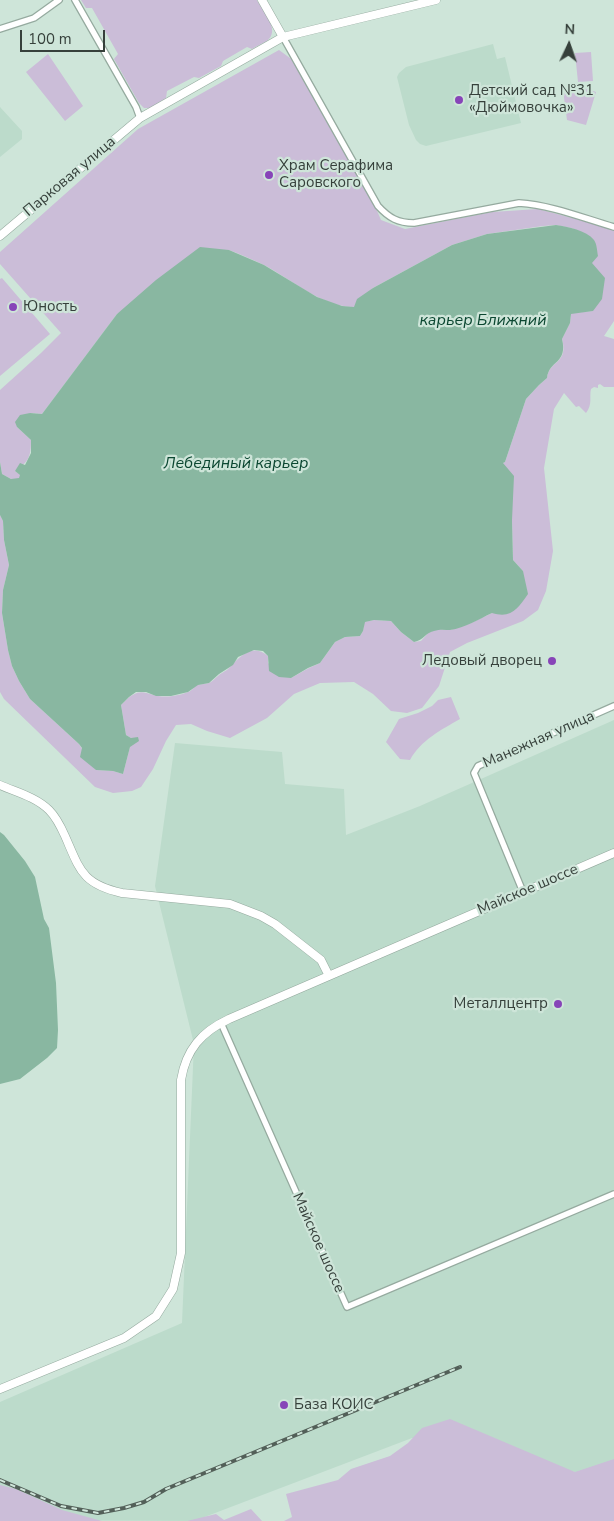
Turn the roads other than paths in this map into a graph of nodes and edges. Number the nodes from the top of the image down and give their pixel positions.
1 (59, 0) edge
2 (75, 0) edge
3 (262, 0) edge
4 (436, 0) edge
5 (408, 3) edge
6 (0, 29) edge
7 (283, 38) junction
8 (140, 118) junction
9 (614, 227) edge
10 (0, 236) edge
11 (614, 706) edge
12 (0, 785) edge
13 (614, 853) edge
14 (523, 892) junction
15 (329, 976) junction
16 (221, 1023) junction
17 (614, 1194) edge
18 (0, 1389) edge

1 - 6 street
2 - 8 street
3 - 7 street
4 - 5 street, Парковая улица
5 - 7 street, Парковая улица
7 - 8 street, Парковая улица
7 - 9 street
8 - 10 street, Парковая улица
11 - 14 street, Манежная улица
12 - 15 street
13 - 14 street, Майское шоссе
14 - 15 street, Майское шоссе
15 - 16 street, Майское шоссе
16 - 17 street, Майское шоссе
16 - 18 street, Майское шоссе

